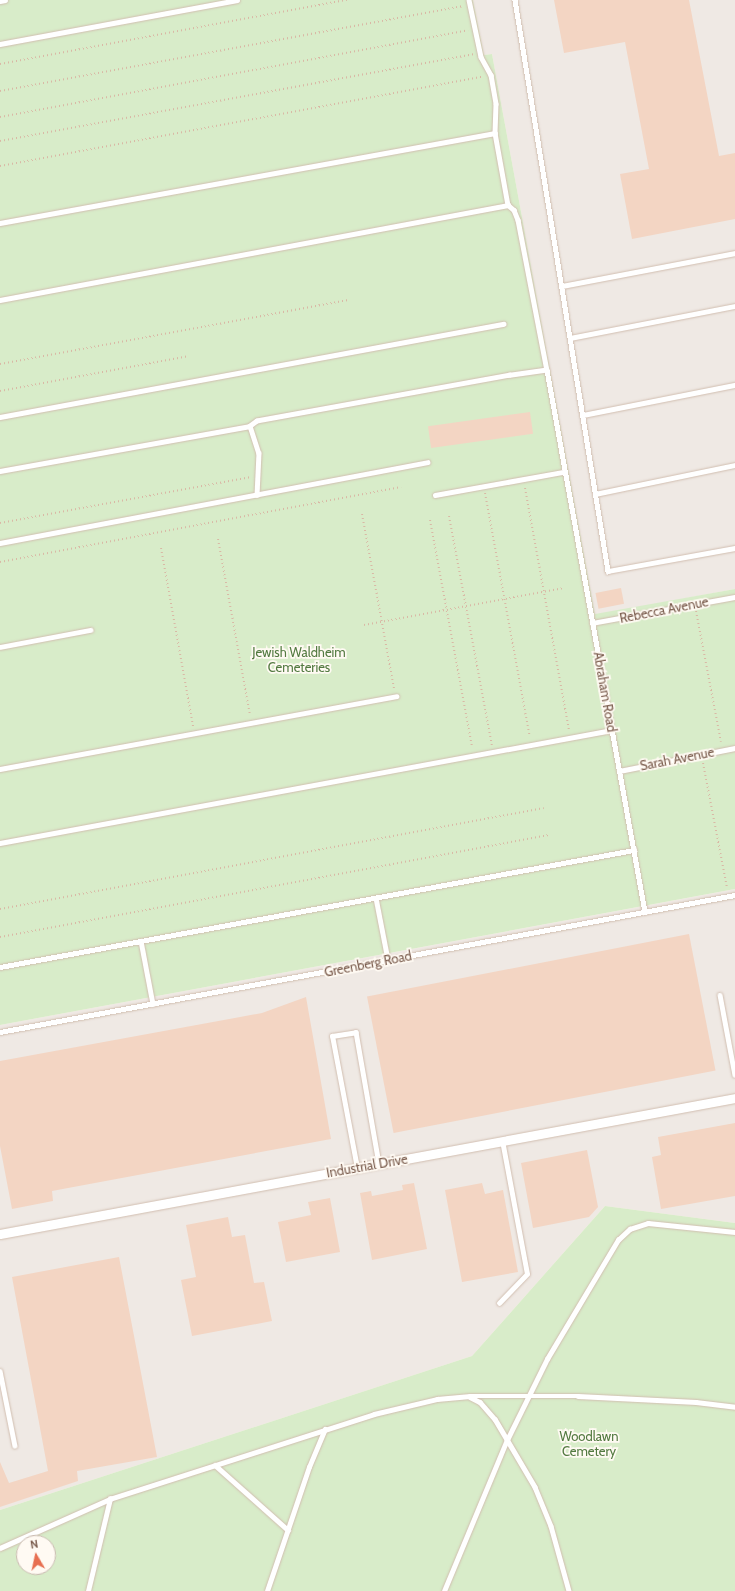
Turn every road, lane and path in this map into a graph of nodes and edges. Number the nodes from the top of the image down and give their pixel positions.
1 (5, 0) edge
2 (237, 0) edge
3 (347, 0) edge
4 (515, 0) edge
5 (0, 1) edge
6 (469, 2) edge
7 (475, 29) junction
8 (0, 44) edge
9 (480, 53) junction
10 (0, 64) edge
11 (491, 75) junction
12 (0, 91) edge
13 (0, 117) edge
14 (495, 133) junction
15 (0, 141) edge
16 (0, 166) edge
17 (508, 205) junction
18 (0, 223) edge
19 (735, 253) edge
20 (562, 286) junction
21 (0, 300) edge
22 (348, 300) dead end
23 (735, 306) edge
24 (503, 324) dead end
25 (570, 338) junction
26 (188, 356) dead end
27 (0, 364) edge
28 (547, 370) junction
29 (735, 385) edge
30 (0, 391) edge
31 (583, 415) junction
32 (0, 417) edge
33 (250, 426) junction
34 (427, 462) dead end
35 (735, 465) edge
36 (0, 471) edge
37 (563, 472) junction
38 (259, 475) junction
39 (484, 486) junction
40 (400, 487) dead end
41 (525, 488) dead end
42 (596, 494) junction
43 (258, 495) junction
44 (435, 495) dead end
45 (362, 514) dead end
46 (449, 516) dead end
47 (430, 520) dead end
48 (0, 523) edge
49 (218, 539) dead end
50 (0, 543) edge
51 (161, 548) dead end
52 (735, 548) edge
53 (0, 562) edge
54 (562, 588) dead end
55 (544, 592) junction
56 (735, 597) edge
57 (505, 599) junction
58 (696, 604) junction
59 (466, 606) junction
60 (446, 610) junction
61 (382, 622) junction
62 (592, 623) junction
63 (364, 625) dead end
64 (90, 630) dead end
65 (0, 647) edge
66 (396, 696) joint
67 (251, 723) junction
68 (612, 730) junction
69 (194, 733) junction
70 (571, 737) junction
71 (532, 745) junction
72 (735, 748) edge
73 (723, 750) junction
74 (493, 752) junction
75 (702, 754) junction
76 (474, 755) junction
77 (0, 769) edge
78 (619, 771) junction
79 (544, 808) dead end
80 (548, 835) dead end
81 (0, 843) edge
82 (634, 850) junction
83 (735, 895) edge
84 (729, 896) junction
85 (376, 898) junction
86 (0, 908) edge
87 (645, 912) junction
88 (0, 937) edge
89 (141, 941) junction
90 (388, 960) junction
91 (0, 967) edge
92 (720, 996) dead end
93 (153, 1004) junction
94 (0, 1032) edge
95 (735, 1075) edge
96 (735, 1098) edge
97 (502, 1141) junction
98 (379, 1164) junction
99 (357, 1168) junction
100 (735, 1232) edge
101 (0, 1234) edge
102 (499, 1303) dead end
103 (0, 1371) edge
104 (470, 1396) junction
105 (530, 1396) junction
106 (735, 1407) edge
107 (325, 1430) junction
108 (507, 1440) junction
109 (15, 1446) dead end
110 (215, 1465) junction
111 (110, 1499) junction
112 (288, 1530) junction
113 (0, 1548) edge
114 (88, 1591) edge
115 (267, 1591) edge
116 (444, 1591) edge
117 (569, 1591) edge

1 - 5 lane
2 - 8 lane
3 - 10 path
4 - 20 lane
6 - 7 lane
6 - 12 path
7 - 9 lane
7 - 13 path
9 - 11 lane
9 - 15 path
11 - 14 lane
11 - 16 path
14 - 17 lane
14 - 18 lane
17 - 21 lane
17 - 28 lane, Abraham Road
19 - 20 lane
20 - 25 lane
22 - 27 path
23 - 25 lane
24 - 32 lane
25 - 31 lane
26 - 30 path
28 - 33 lane
28 - 37 lane, Abraham Road
29 - 31 lane
31 - 42 lane
33 - 36 lane
33 - 38 lane
34 - 43 lane
35 - 42 lane
37 - 39 lane
37 - 62 lane, Abraham Road
38 - 43 lane
38 - 48 path
39 - 44 lane
39 - 57 path
40 - 53 path
41 - 55 path
42 - 52 lane
43 - 50 lane
45 - 61 path
46 - 59 path
47 - 60 path
49 - 67 path
51 - 69 path
54 - 55 path
55 - 57 path
55 - 70 path
56 - 58 lane, Rebecca Avenue
57 - 59 path
57 - 71 path
58 - 62 lane, Rebecca Avenue
58 - 73 path
59 - 60 path
59 - 74 path
60 - 61 path
60 - 76 path
61 - 63 path
61 - 66 path
62 - 68 lane, Abraham Road
64 - 65 lane
66 - 67 lane
67 - 69 lane
68 - 70 lane
68 - 78 lane, Abraham Road
69 - 77 lane
70 - 71 lane
71 - 74 lane
72 - 73 lane, Sarah Avenue
73 - 75 lane, Sarah Avenue
74 - 76 lane
75 - 78 lane, Sarah Avenue
75 - 84 path
76 - 81 lane
78 - 82 lane, Abraham Road
79 - 86 path
80 - 88 path
82 - 85 lane
82 - 87 lane, Abraham Road
83 - 84 lane, Greenberg Road
84 - 87 lane, Greenberg Road
85 - 89 lane
85 - 90 lane
87 - 90 lane, Greenberg Road
89 - 91 lane
89 - 93 lane
90 - 93 lane, Greenberg Road
92 - 95 lane
93 - 94 lane, Greenberg Road
96 - 97 street, Industrial Drive
97 - 98 street, Industrial Drive
97 - 102 lane
98 - 99 street, Industrial Drive
98 - 99 lane
99 - 101 street, Industrial Drive
100 - 105 lane
103 - 109 lane
104 - 105 lane
104 - 107 lane
104 - 108 lane
105 - 106 lane
105 - 108 lane
107 - 110 lane
107 - 112 lane
108 - 116 lane
108 - 117 lane
110 - 111 lane
110 - 112 lane
111 - 113 lane
111 - 114 lane
112 - 115 lane

